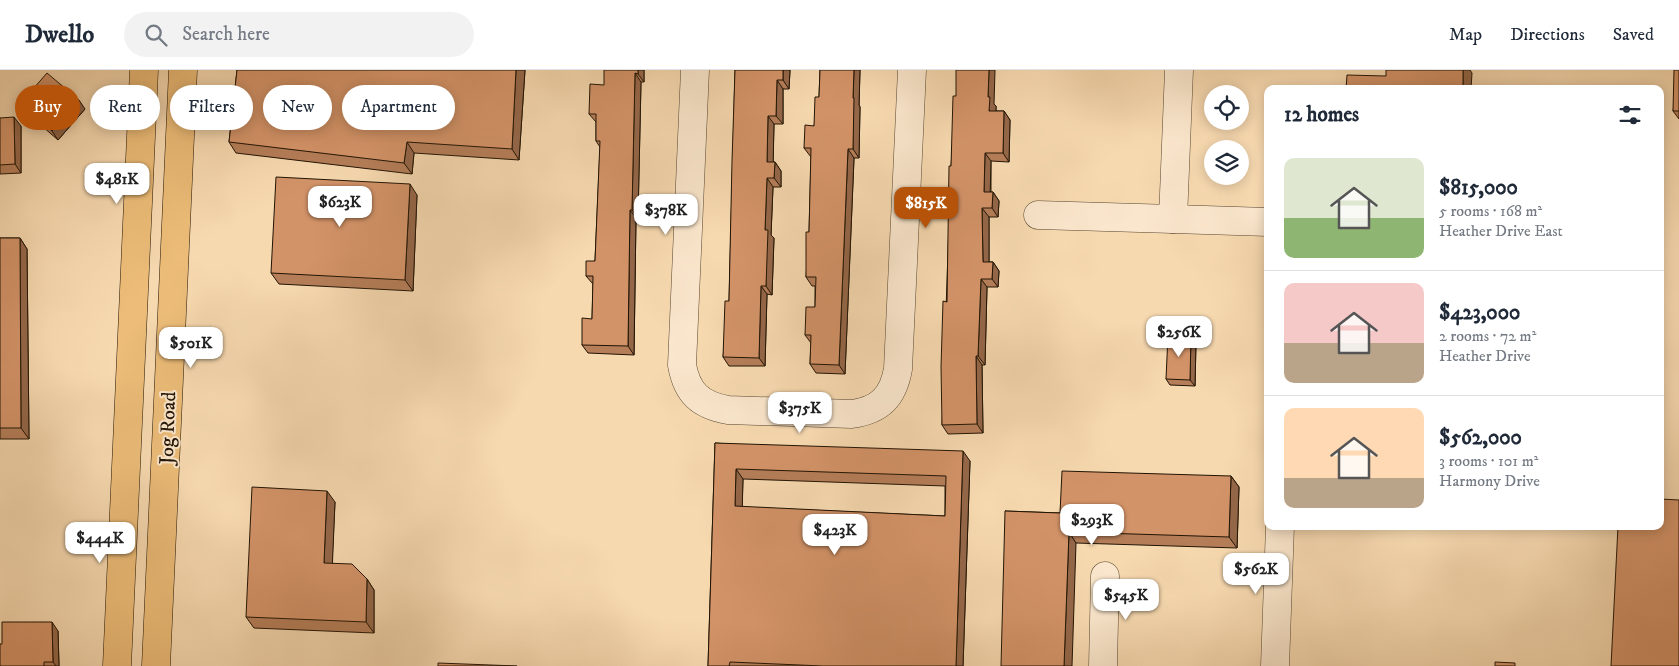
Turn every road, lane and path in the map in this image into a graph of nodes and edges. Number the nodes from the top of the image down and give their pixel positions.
1 (144, 70) edge
2 (183, 70) edge
3 (695, 70) edge
4 (912, 70) edge
5 (1179, 70) edge
6 (1038, 215) dead end
7 (1174, 219) junction
8 (1264, 222) edge
9 (1280, 530) edge
10 (1105, 576) dead end
11 (117, 666) edge
12 (156, 666) edge
13 (1103, 666) edge
14 (1276, 666) edge

1 - 11 main road, Jog Road
2 - 12 main road, Jog Road
3 - 4 street
5 - 7 street
6 - 7 street
7 - 8 street
9 - 14 street
10 - 13 street

